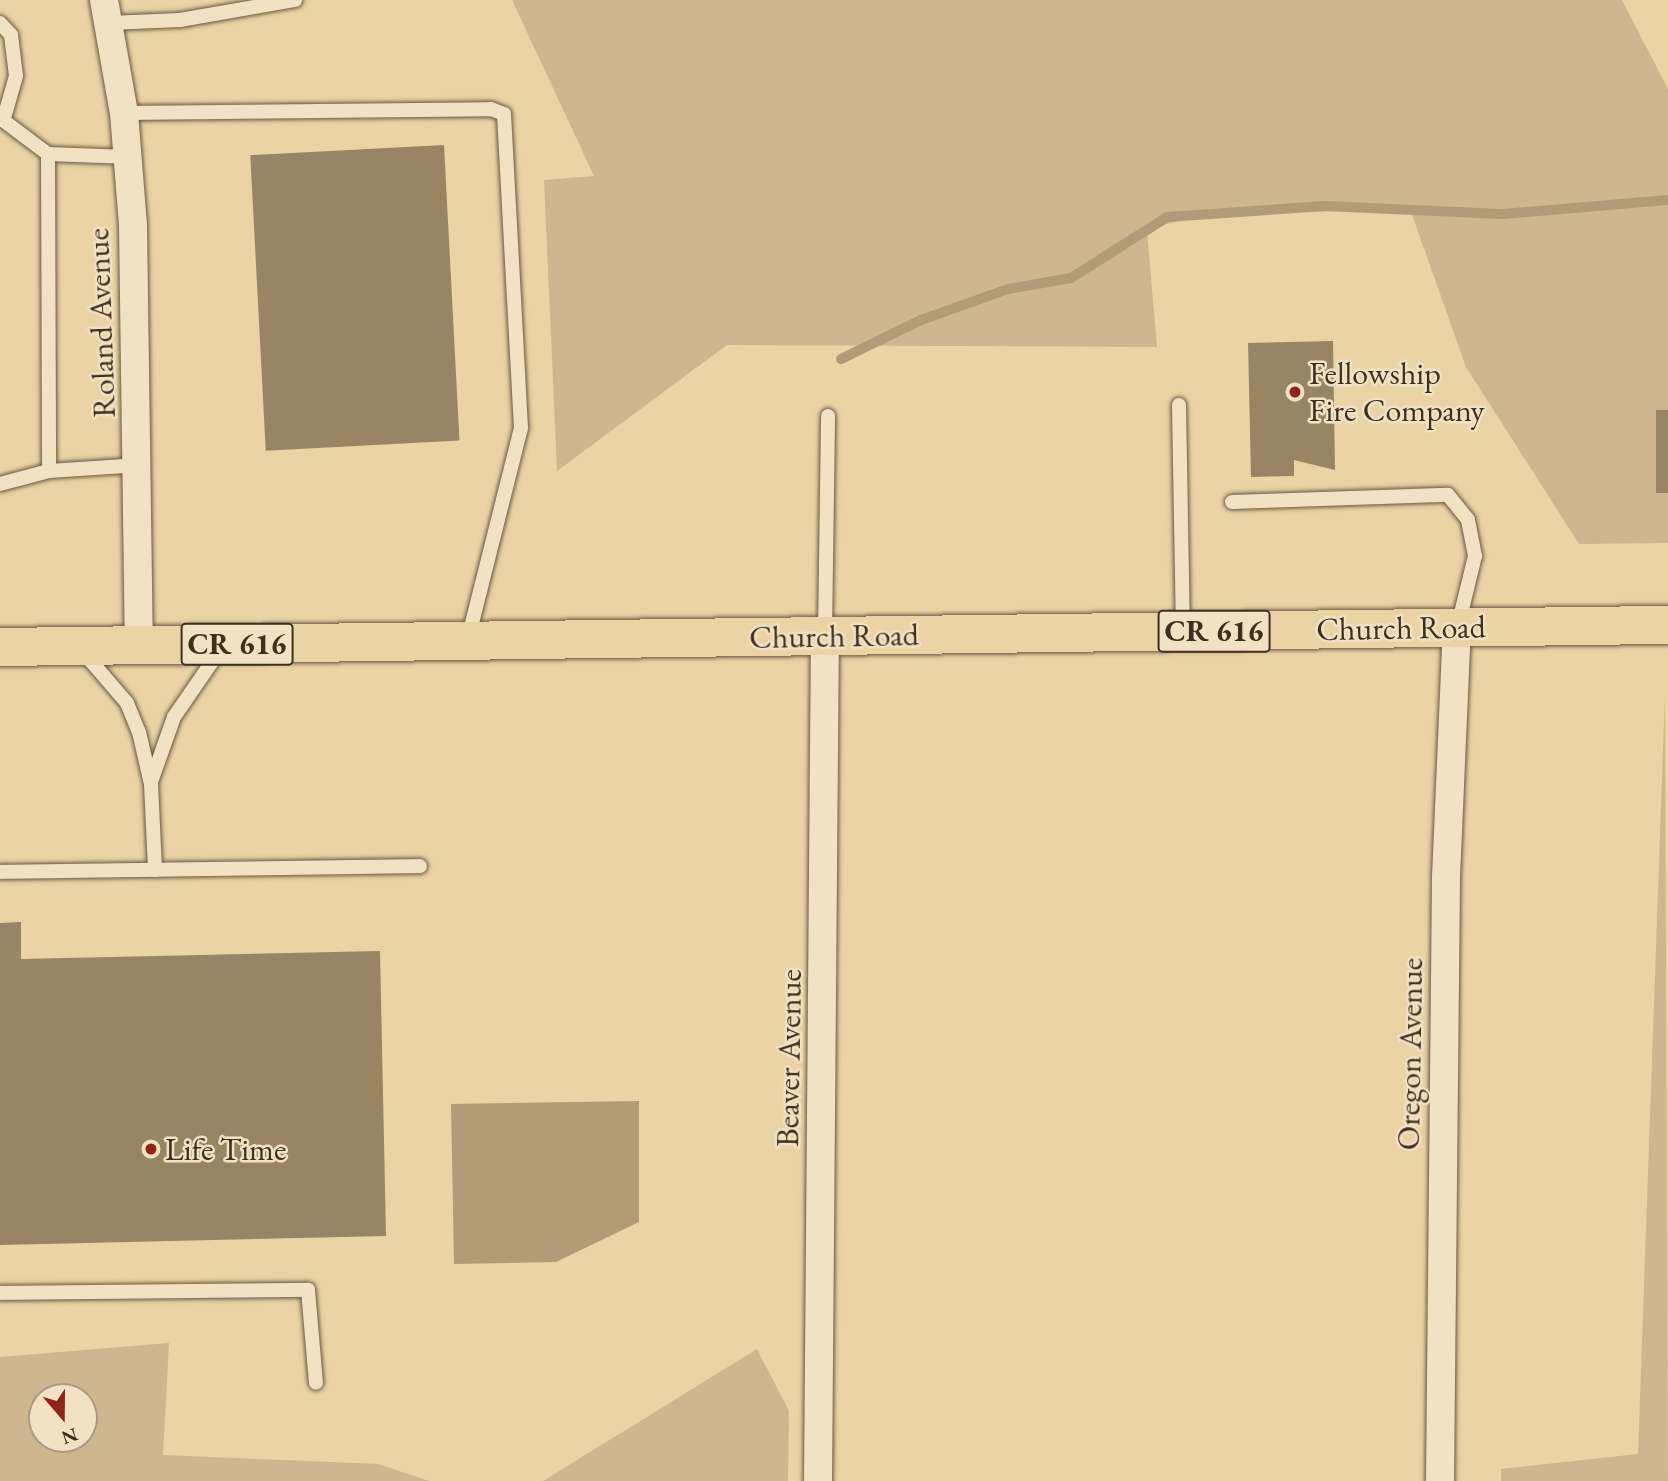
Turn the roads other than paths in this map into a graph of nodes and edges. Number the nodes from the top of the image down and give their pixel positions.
1 (295, 0) edge
2 (107, 12) edge
3 (0, 23) edge
4 (124, 113) junction
5 (2, 118) edge
6 (48, 154) junction
7 (129, 157) junction
8 (1179, 405) dead end
9 (828, 416) dead end
10 (140, 465) junction
11 (49, 471) junction
12 (0, 484) edge
13 (1232, 502) dead end
14 (1668, 625) edge
15 (1457, 628) junction
16 (1183, 632) junction
17 (825, 636) junction
18 (468, 641) junction
19 (224, 644) junction
20 (139, 645) junction
21 (76, 646) junction
22 (0, 647) edge
23 (150, 784) junction
24 (420, 866) dead end
25 (155, 870) junction
26 (0, 872) edge
27 (0, 1293) edge
28 (316, 1382) dead end
29 (818, 1481) edge
30 (1440, 1481) edge

1 - 2 lane
2 - 4 street, Roland Avenue
3 - 5 lane
4 - 7 street, Roland Avenue
4 - 18 lane
5 - 6 lane
6 - 7 lane
6 - 11 lane
7 - 10 street, Roland Avenue
8 - 16 lane
9 - 17 lane
10 - 11 lane
10 - 20 street, Roland Avenue
11 - 12 lane
13 - 15 lane
14 - 15 main road, Church Road / CR 616
15 - 16 main road, Church Road / CR 616
15 - 30 street, Oregon Avenue
16 - 17 main road, Church Road / CR 616
17 - 18 main road, Church Road / CR 616
17 - 29 street, Beaver Avenue
18 - 19 main road, Church Road / CR 616
19 - 20 main road, Church Road / CR 616
19 - 23 lane
20 - 21 main road, Church Road / CR 616
21 - 22 main road, Church Road / CR 616
21 - 23 lane
23 - 25 lane
24 - 25 lane
25 - 26 lane
27 - 28 lane

